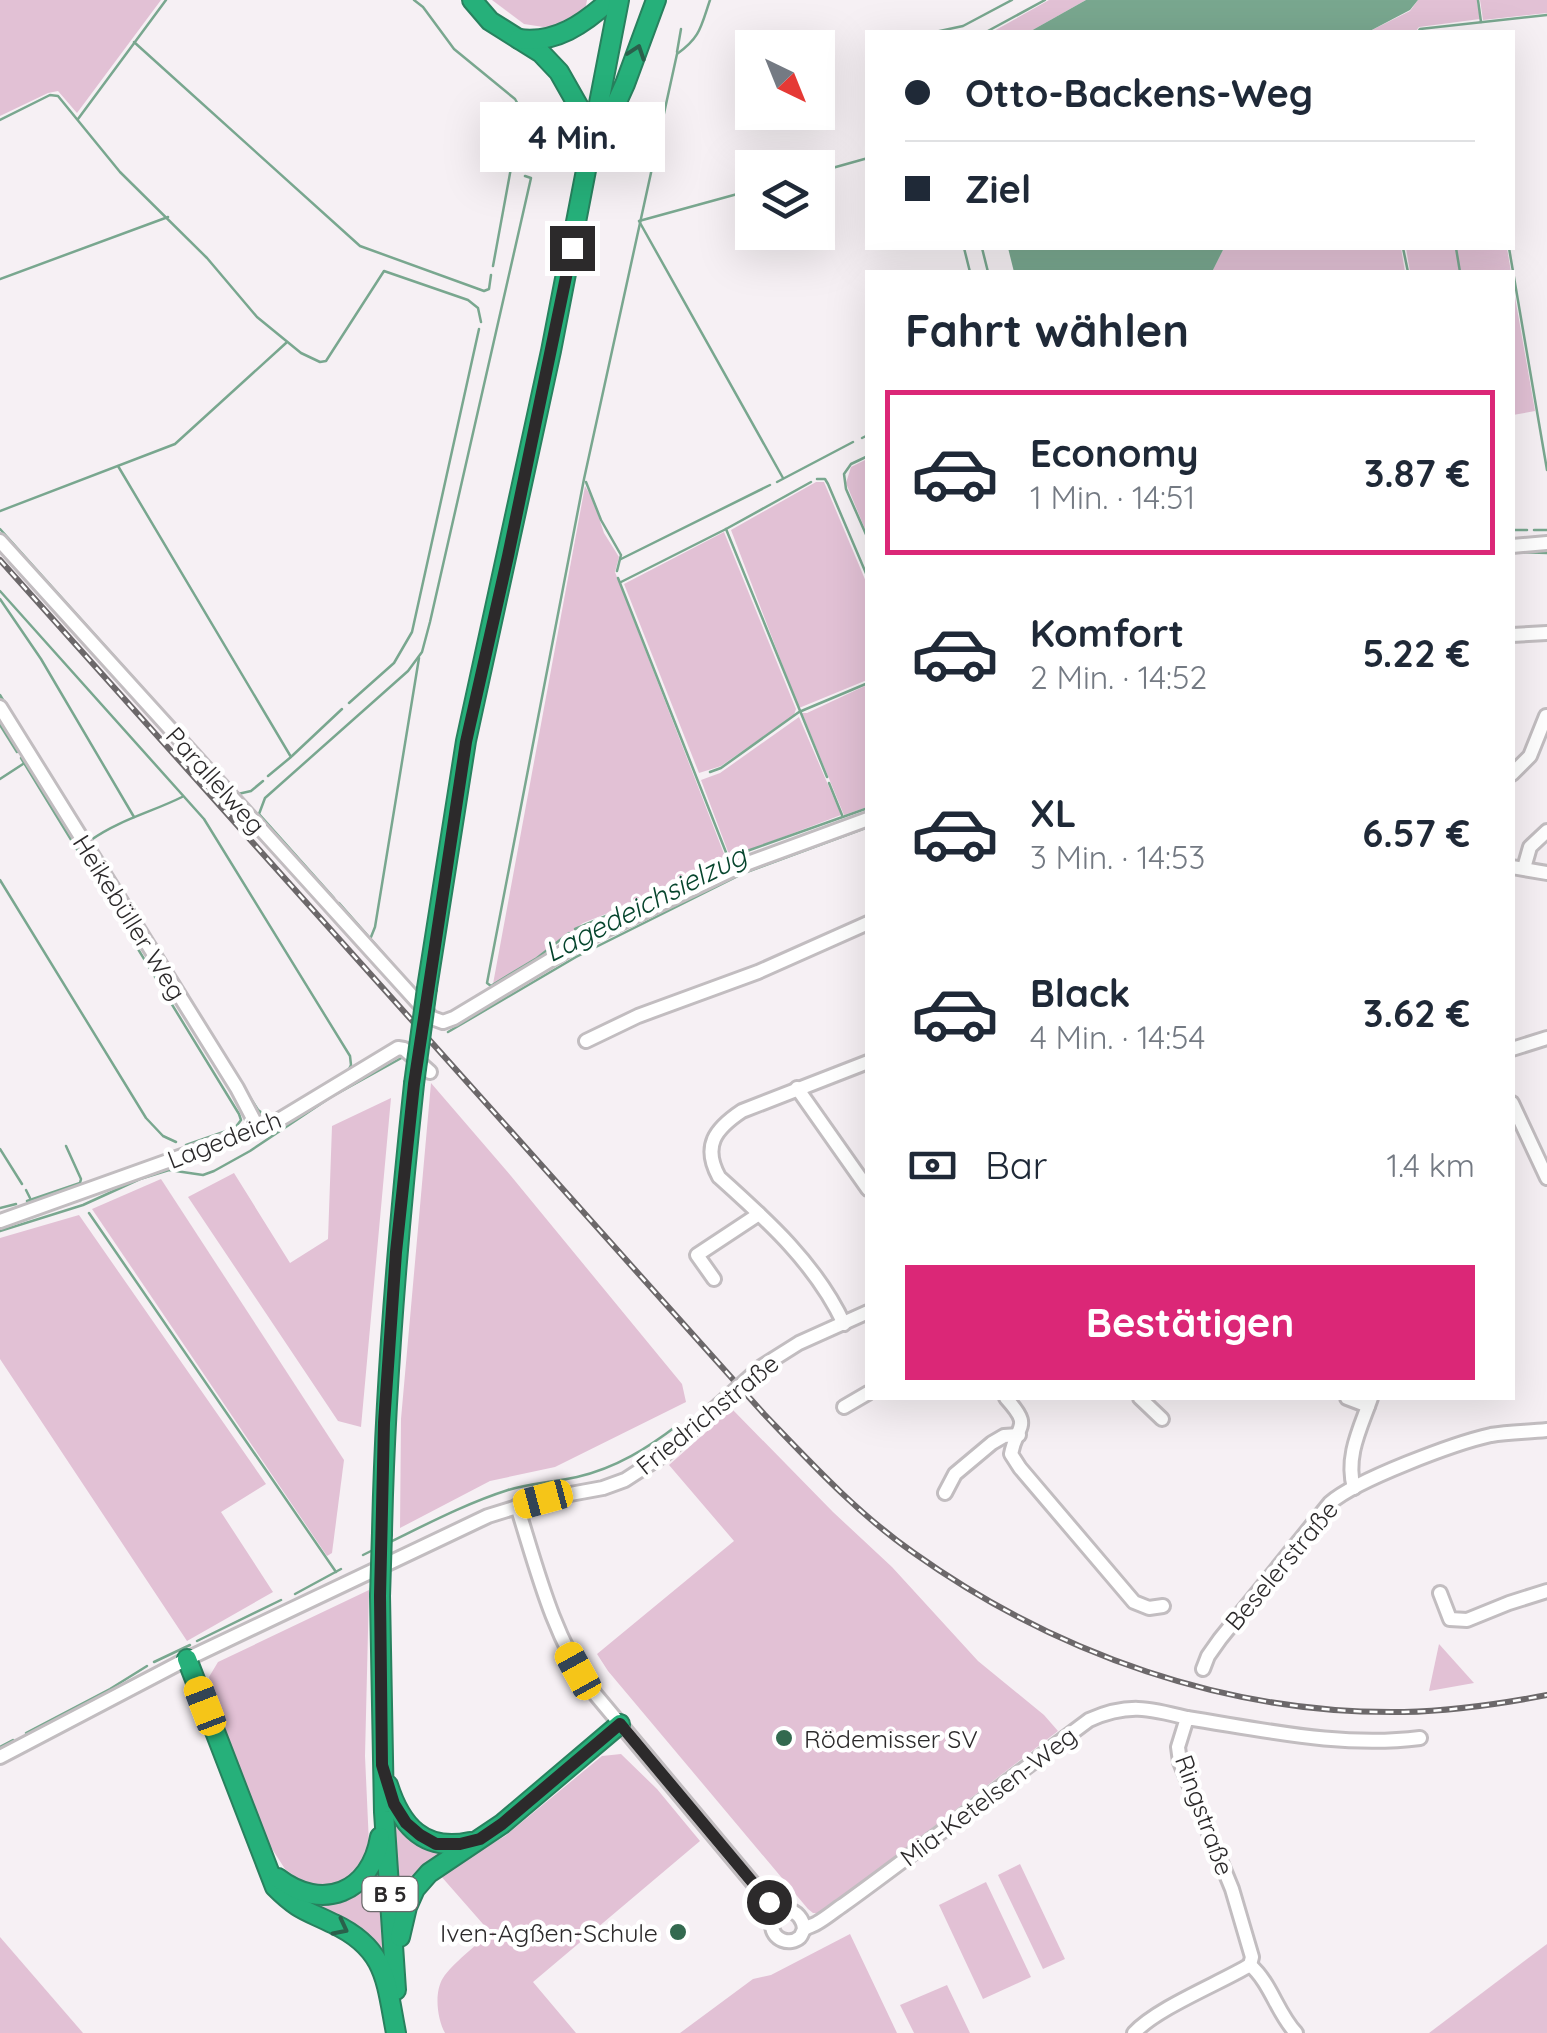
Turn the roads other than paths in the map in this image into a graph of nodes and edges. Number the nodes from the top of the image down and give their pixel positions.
1 (472, 0) edge
2 (610, 0) edge
3 (620, 0) edge
4 (656, 0) edge
5 (518, 39) junction
6 (586, 173) junction
7 (0, 541) edge
8 (1547, 544) edge
9 (1515, 546) edge
10 (1547, 633) edge
11 (1515, 635) edge
12 (0, 707) edge
13 (1546, 716) edge
14 (1515, 771) edge
15 (865, 820) edge
16 (1547, 831) edge
17 (1518, 868) edge
18 (1547, 873) edge
19 (865, 924) edge
20 (1547, 1038) edge
21 (586, 1041) dead end
22 (1515, 1048) edge
23 (865, 1063) edge
24 (430, 1072) dead end
25 (798, 1088) junction
26 (1515, 1110) edge
27 (258, 1128) junction
28 (1547, 1178) edge
29 (865, 1185) edge
30 (760, 1214) junction
31 (0, 1221) edge
32 (714, 1279) dead end
33 (865, 1314) edge
34 (844, 1324) junction
35 (865, 1396) edge
36 (1008, 1400) edge
37 (1142, 1400) edge
38 (1369, 1402) edge
39 (844, 1407) dead end
40 (1162, 1419) dead end
41 (1547, 1430) edge
42 (1019, 1436) junction
43 (1354, 1488) junction
44 (945, 1493) dead end
45 (517, 1506) junction
46 (1547, 1591) edge
47 (1440, 1592) dead end
48 (1163, 1606) dead end
49 (186, 1659) junction
50 (1203, 1669) dead end
51 (1187, 1718) junction
52 (620, 1724) junction
53 (1420, 1738) dead end
54 (0, 1757) edge
55 (382, 1765) junction
56 (384, 1812) junction
57 (480, 1839) junction
58 (268, 1870) junction
59 (778, 1913) junction
60 (804, 1930) junction
61 (1250, 1965) junction
62 (395, 1976) junction
63 (398, 2033) edge
64 (1134, 2033) edge
65 (1296, 2033) edge

1 - 5 highway
2 - 5 highway
3 - 6 highway, B 5
6 -> 4 highway
5 - 6 highway
6 - 55 highway, B 5, bridge
7 - 15 street, Parallelweg
8 - 9 street
10 - 11 street
12 - 27 street, Heikebüller Weg
13 - 14 street
16 - 17 street
17 - 18 street
19 - 21 street
20 - 22 street
23 - 25 street
24 - 27 street, Lagedeich
25 - 29 street
25 - 30 street
26 - 28 street
27 - 31 street, Lagedeich
30 - 32 street
30 - 34 street
33 - 34 street, Friedrichstraße
34 - 45 street, Friedrichstraße, bridge
35 - 39 street
36 - 42 street
37 - 40 street
38 - 43 street
41 - 43 street, Beselerstraße
42 - 44 street
42 - 48 street
43 - 50 street, Beselerstraße
45 - 49 street, Friedrichstraße
45 - 52 street
46 - 47 street
49 - 54 street, Friedrichstraße
49 - 58 highway
51 - 53 street, Ringstraße
51 - 60 street, Mia-Ketelsen-Weg
51 - 61 street, Ringstraße
52 - 57 highway
52 - 59 street
55 - 56 highway, B 5
55 - 57 highway
56 - 58 highway
56 - 62 highway, B 5
57 - 62 highway
58 -> 63 highway
59 - 60 street
59 - 60 street
61 - 64 street
61 - 65 street
62 - 63 highway, B 5

